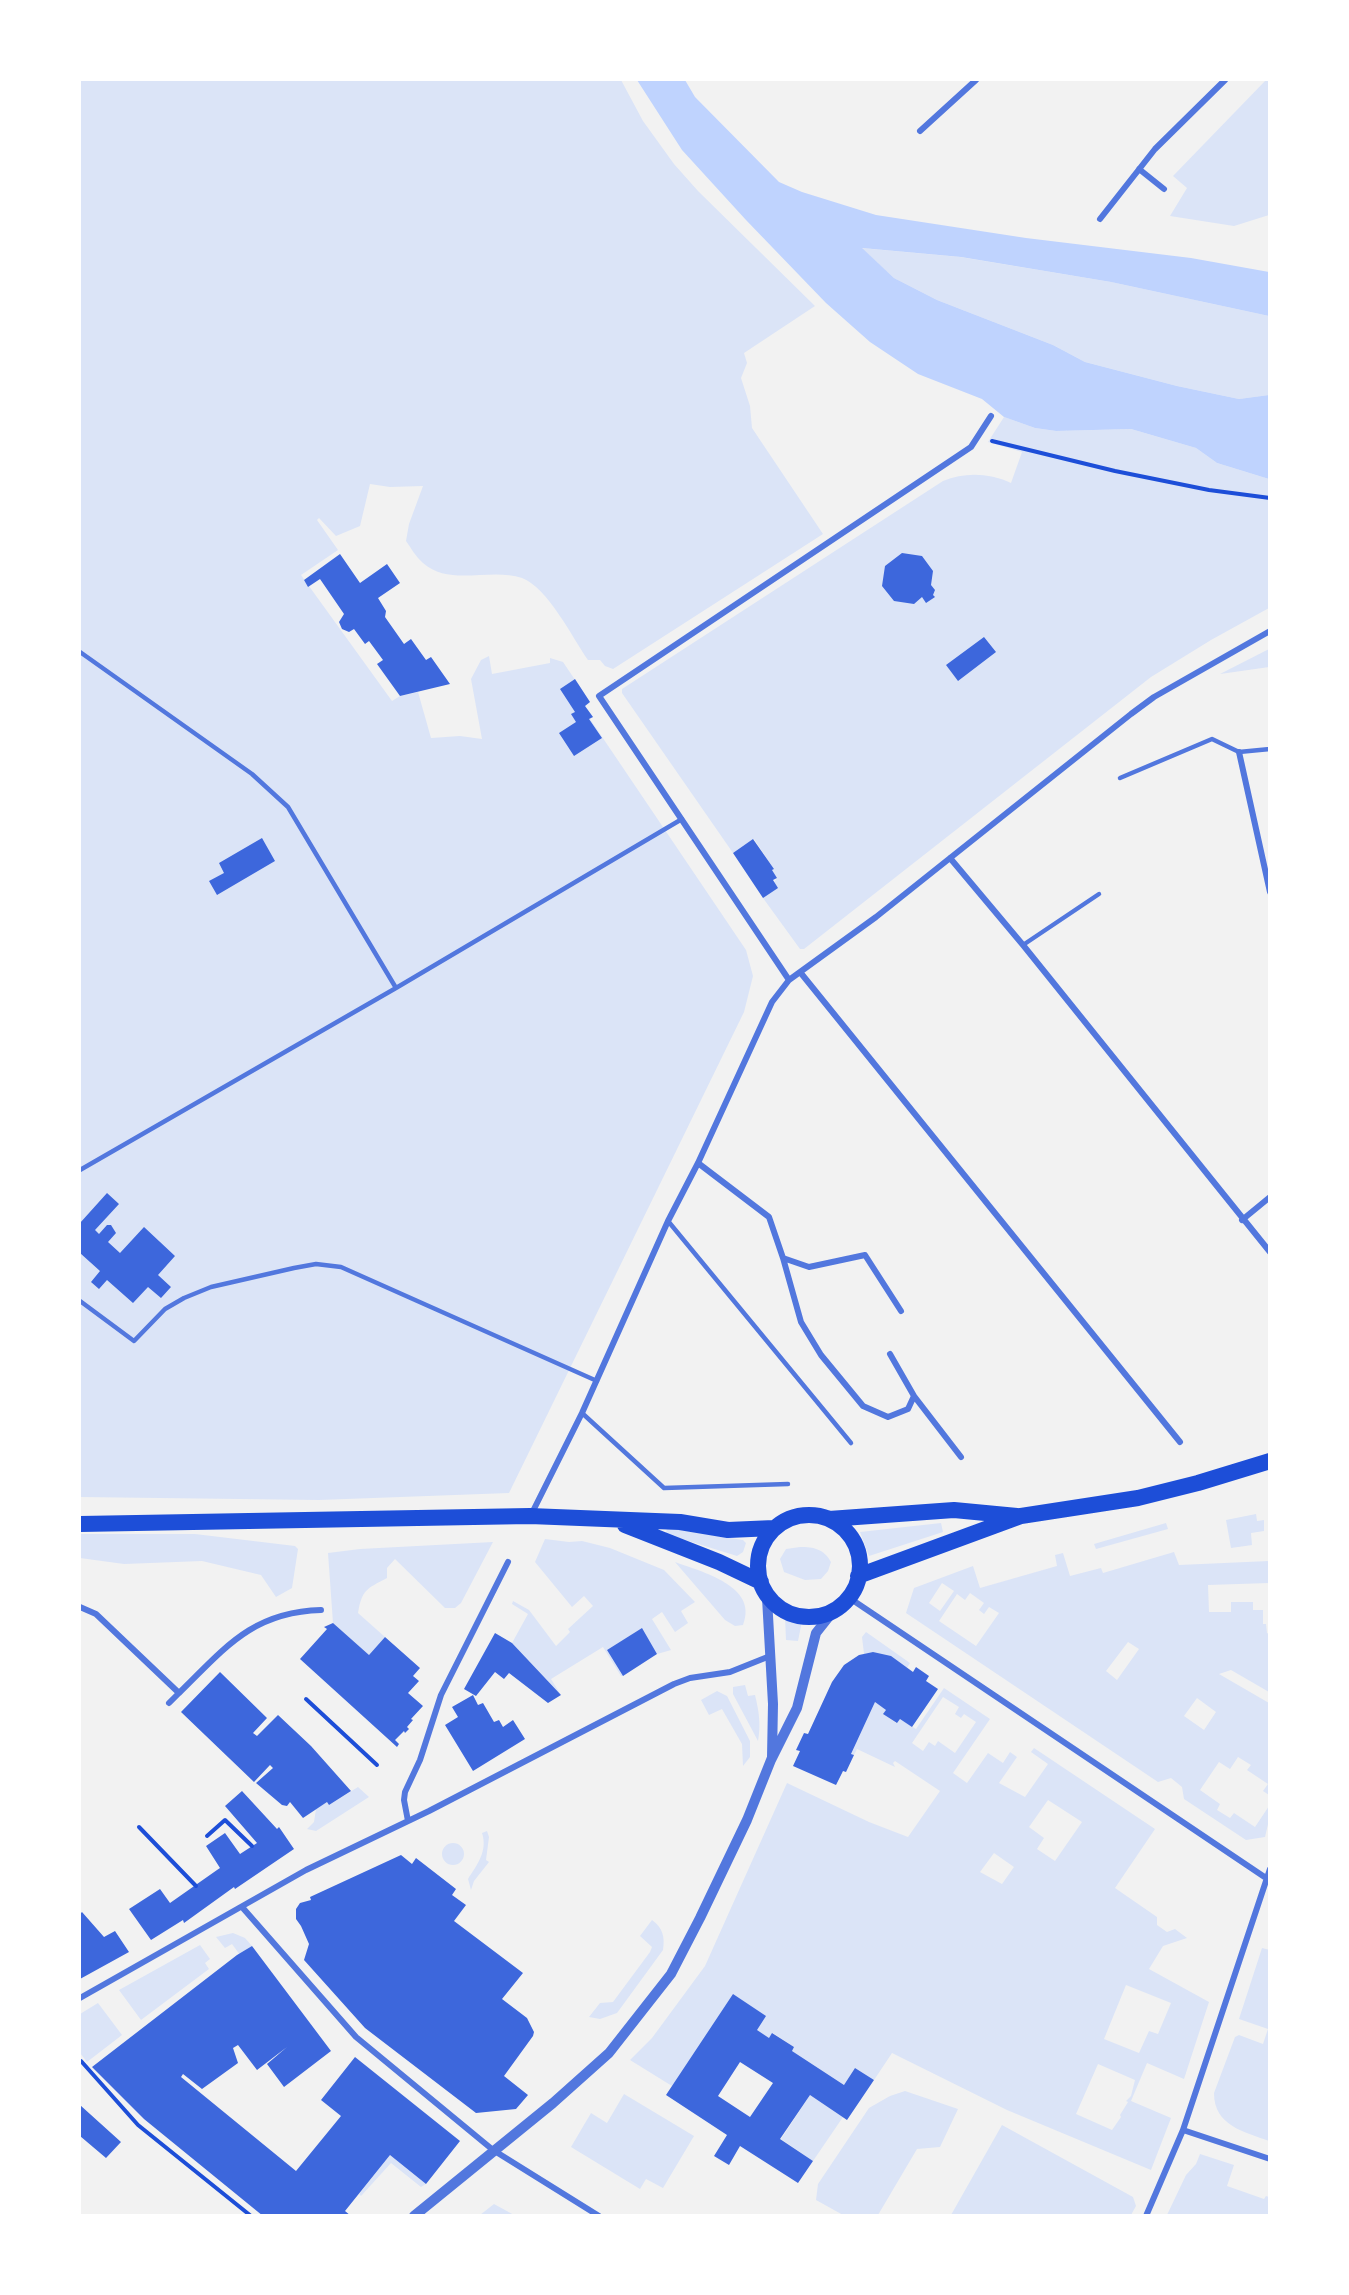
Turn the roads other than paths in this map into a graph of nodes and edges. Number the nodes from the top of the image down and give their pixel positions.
1 (976, 80) edge
2 (1221, 81) edge
3 (920, 131) dead end
4 (1139, 169) junction
5 (1164, 189) dead end
6 (1100, 219) dead end
7 (991, 416) dead end
8 (1269, 631) edge
9 (80, 652) edge
10 (1269, 749) edge
11 (1239, 752) junction
12 (1120, 778) dead end
13 (682, 819) junction
14 (950, 858) junction
15 (1269, 892) edge
16 (1099, 894) dead end
17 (1023, 945) junction
18 (801, 972) junction
19 (789, 980) junction
20 (396, 988) junction
21 (698, 1163) junction
22 (80, 1170) edge
23 (1269, 1197) edge
24 (1242, 1220) junction
25 (668, 1221) junction
26 (1269, 1252) edge
27 (783, 1258) junction
28 (80, 1301) edge
29 (901, 1311) dead end
30 (890, 1354) dead end
31 (597, 1381) junction
32 (914, 1396) junction
33 (582, 1413) junction
34 (1180, 1442) dead end
35 (851, 1443) dead end
36 (961, 1458) dead end
37 (1269, 1461) edge
38 (788, 1484) dead end
39 (530, 1516) junction
40 (1021, 1516) junction
41 (829, 1519) junction
42 (614, 1521) junction
43 (80, 1524) edge
44 (774, 1528) junction
45 (508, 1562) dead end
46 (858, 1576) junction
47 (764, 1590) junction
48 (848, 1597) junction
49 (80, 1606) edge
50 (835, 1609) junction
51 (321, 1610) dead end
52 (770, 1656) junction
53 (179, 1693) junction
54 (169, 1703) dead end
55 (771, 1760) junction
56 (408, 1821) junction
57 (1269, 1869) edge
58 (1266, 1878) junction
59 (242, 1906) junction
60 (80, 1998) edge
61 (1183, 2130) junction
62 (493, 2150) junction
63 (1269, 2158) edge
64 (414, 2216) edge
65 (599, 2216) edge
66 (1146, 2216) edge

1 - 3 street
2 - 4 street
4 - 5 street
4 - 6 street
7 - 13 street
8 - 14 street
9 - 20 lane
10 - 11 lane
11 - 12 lane
11 - 15 street
13 - 19 street
13 - 20 lane
14 - 17 street
14 - 18 street
16 - 17 lane
17 - 24 street
18 - 19 street
18 - 34 street
19 - 21 street
20 - 22 lane
21 - 25 street
21 - 27 street
23 - 24 street
24 - 26 street
25 - 31 street
25 - 35 lane
27 - 29 street
27 - 32 street
28 - 31 lane
30 - 32 street
31 - 33 street
32 - 36 street
33 - 38 lane
33 - 39 street
37 - 40 highway
39 - 42 highway
39 - 43 highway
40 - 41 highway
40 - 46 highway
41 - 44 highway
41 - 46 highway
42 - 44 highway
42 - 47 highway
44 - 47 highway
45 - 56 street
46 - 48 highway
47 - 50 highway
47 - 52 street
48 - 50 highway
48 - 58 street
49 - 53 street
50 - 55 street
51 - 53 street
52 - 55 street
52 - 56 street
53 - 54 street
55 - 62 street
56 - 59 street
57 - 58 street
58 - 61 street
59 - 60 street
59 - 62 street
61 - 63 street
61 - 66 street
62 - 64 street
62 - 65 street

